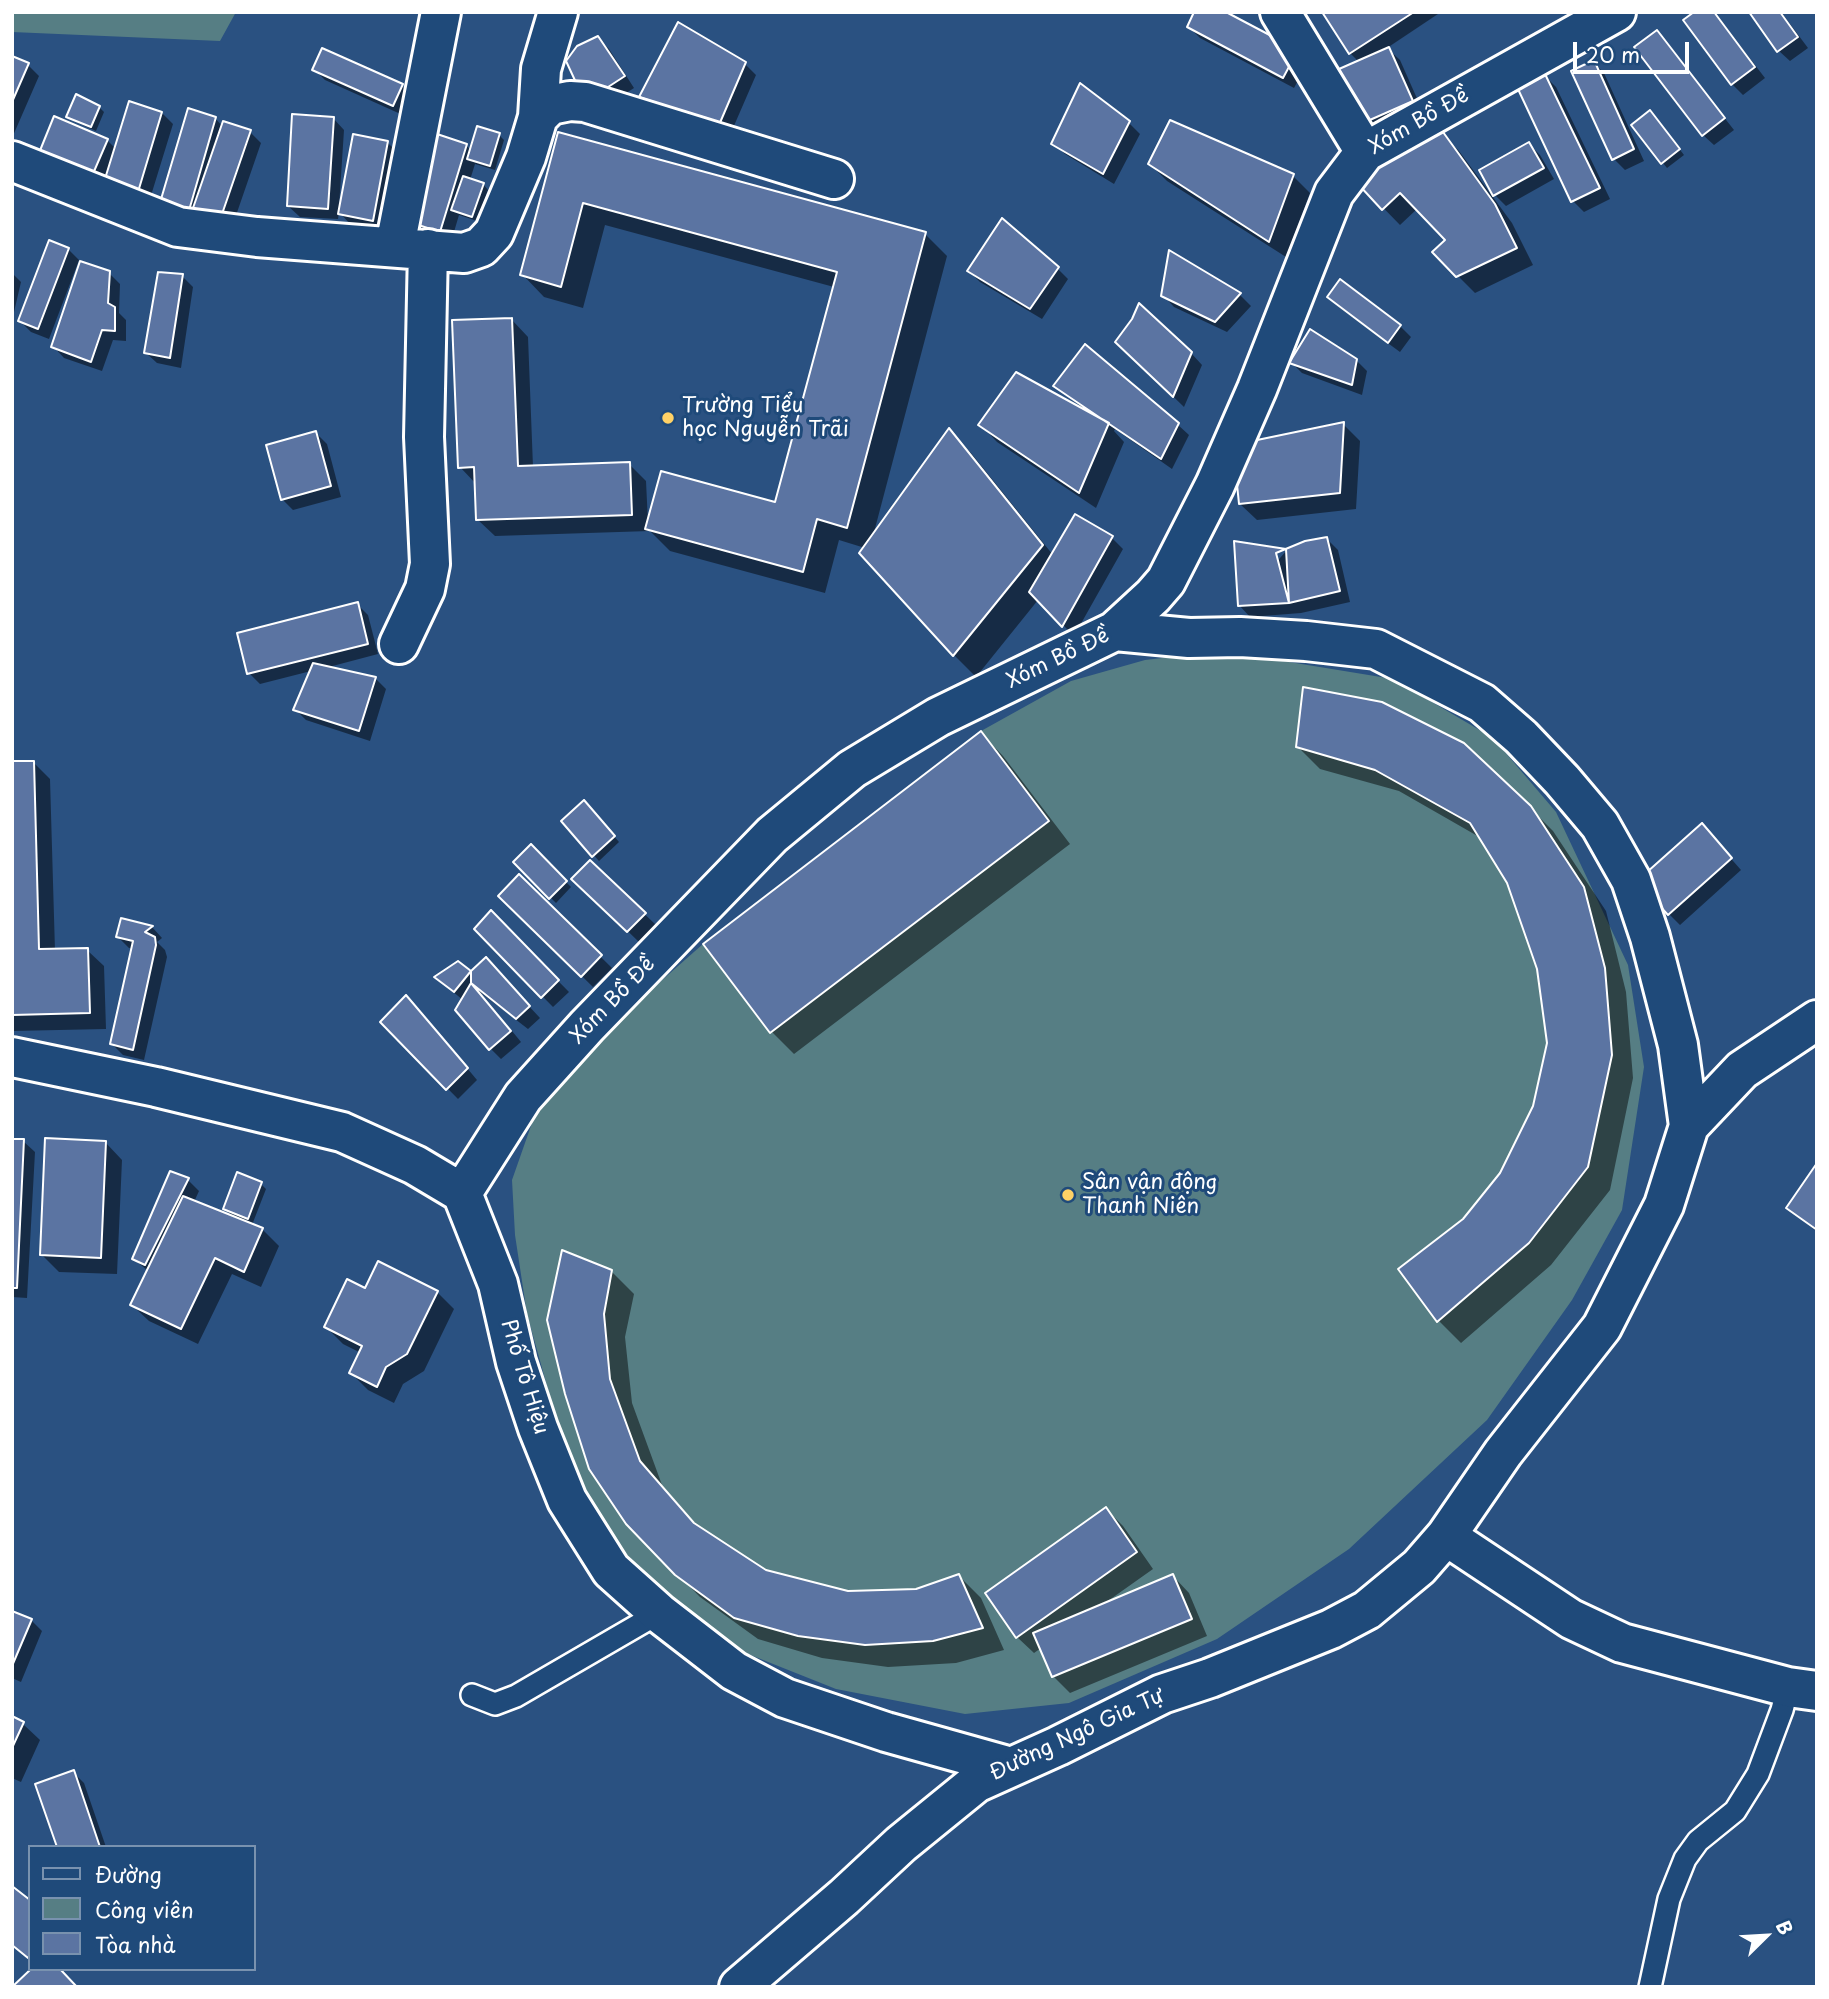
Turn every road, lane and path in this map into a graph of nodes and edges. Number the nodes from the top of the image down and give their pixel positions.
1 (442, 12) edge
2 (558, 12) edge
3 (1280, 12) edge
4 (1616, 12) edge
5 (538, 117) junction
6 (1365, 152) junction
7 (12, 161) edge
8 (834, 179) dead end
9 (412, 247) junction
10 (1115, 631) junction
11 (399, 644) dead end
12 (1817, 1020) edge
13 (12, 1057) edge
14 (1689, 1126) junction
15 (462, 1193) junction
16 (1446, 1536) junction
17 (659, 1613) junction
18 (1802, 1689) edge
19 (472, 1695) dead end
20 (1011, 1768) junction
21 (738, 1987) edge
22 (1650, 1987) edge

1 - 9 street
2 - 5 street
3 - 6 street
4 - 6 street, Xóm Bồ Đề
5 - 8 street
5 - 9 street
6 - 10 street, Xóm Bồ Đề
7 - 9 street
9 - 11 street
10 - 14 street
10 - 15 street, Xóm Bồ Đề
12 - 14 street
13 - 15 street
14 - 16 street, Đường Ngô Gia Tự
15 - 17 street, Phố Tô Hiệu
16 - 18 street
16 - 20 street, Đường Ngô Gia Tự
17 - 19 lane
17 - 20 street, Phố Tô Hiệu
18 - 22 lane
20 - 21 street, Đường Ngô Gia Tự

